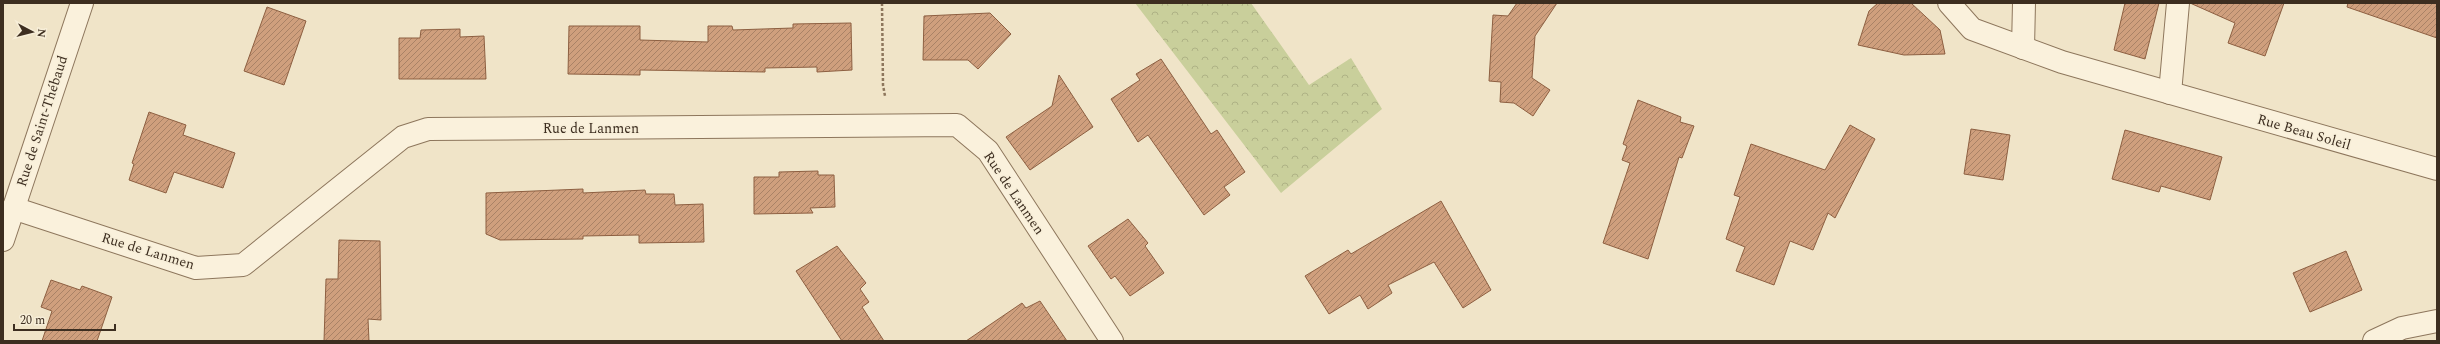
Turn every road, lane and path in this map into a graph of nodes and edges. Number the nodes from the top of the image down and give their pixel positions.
1 (82, 3) edge
2 (882, 3) edge
3 (1949, 3) edge
4 (2024, 3) edge
5 (2178, 3) edge
6 (2023, 48) junction
7 (2170, 93) junction
8 (890, 126) junction
9 (2437, 169) edge
10 (14, 208) junction
11 (3, 240) edge
12 (2437, 321) edge
13 (1112, 341) edge
14 (2374, 341) edge

1 - 10 street, Rue de Saint-Thébaud
2 - 8 path
3 - 6 street, Rue Beau Soleil
4 - 6 street
5 - 7 street
6 - 7 street, Rue Beau Soleil
7 - 9 street, Rue Beau Soleil
8 - 10 street, Rue de Lanmen
8 - 13 street, Rue de Lanmen
10 - 11 street, Rue de Saint-Thébaud
12 - 14 street

